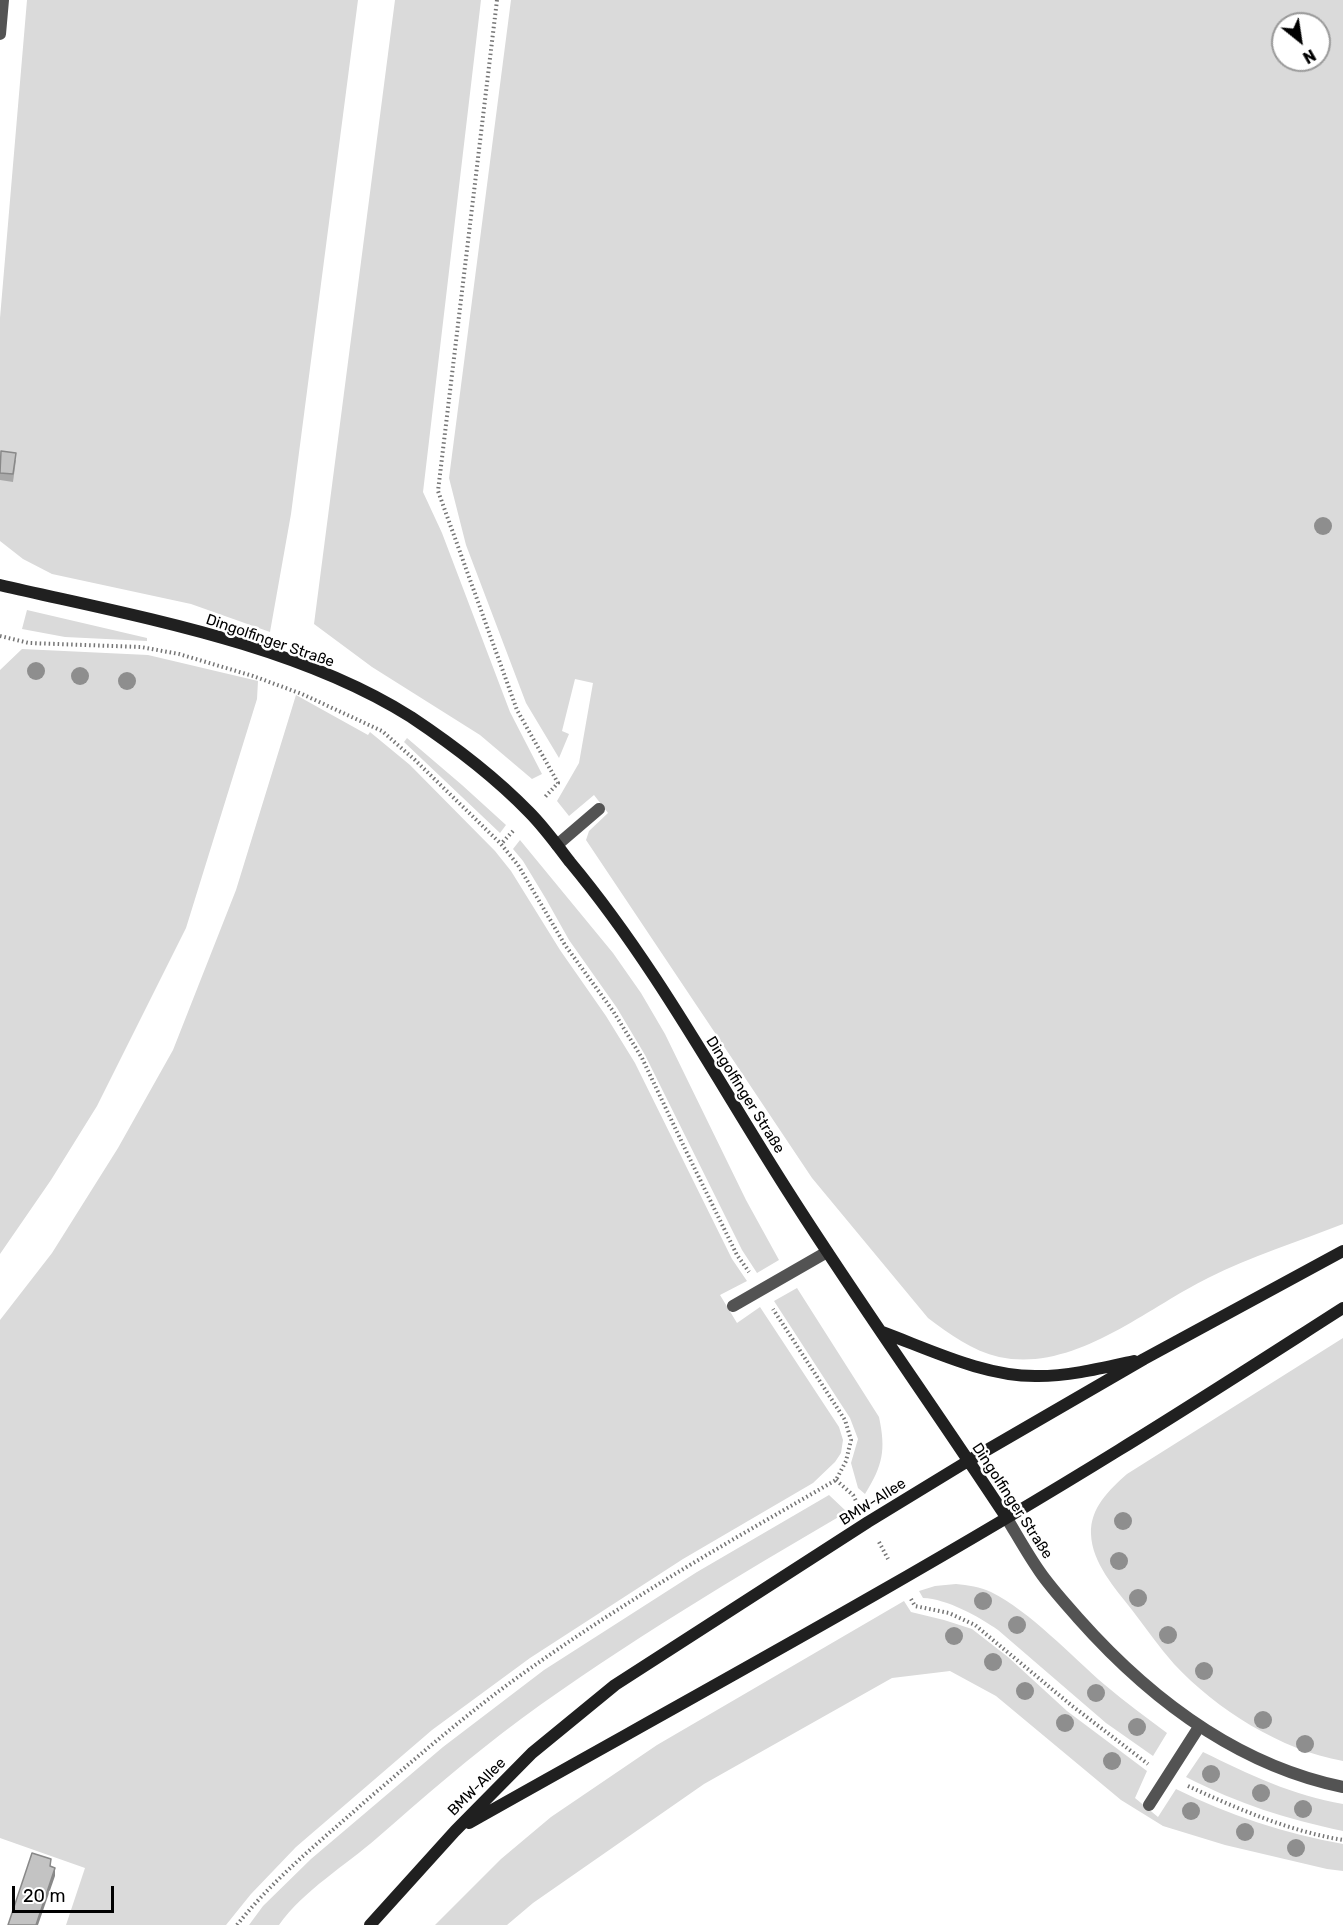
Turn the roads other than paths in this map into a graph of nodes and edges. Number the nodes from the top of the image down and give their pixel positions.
1 (3, 0) edge
2 (0, 34) edge
3 (0, 585) edge
4 (599, 809) dead end
5 (557, 845) junction
6 (1343, 1251) edge
7 (826, 1252) junction
8 (734, 1306) dead end
9 (1343, 1308) edge
10 (882, 1332) junction
11 (1144, 1359) junction
12 (968, 1461) junction
13 (1006, 1517) junction
14 (1199, 1726) junction
15 (1343, 1787) edge
16 (1149, 1805) dead end
17 (455, 1831) junction
18 (370, 1925) edge

1 - 2 street
3 - 5 main road, Dingolfinger Straße
4 - 5 street
5 - 7 main road, Dingolfinger Straße
6 - 11 main road, BMW-Allee
7 - 8 street
7 - 10 main road, Dingolfinger Straße
9 - 13 main road, BMW-Allee
10 - 11 main road
10 - 12 main road, Dingolfinger Straße
11 - 12 main road, BMW-Allee
12 - 13 main road, Dingolfinger Straße
12 - 17 main road, BMW-Allee
13 - 14 street, Dingolfinger Straße
13 - 17 main road, BMW-Allee
14 - 15 street, Dingolfinger Straße
14 - 16 street
17 - 18 main road, BMW-Allee

